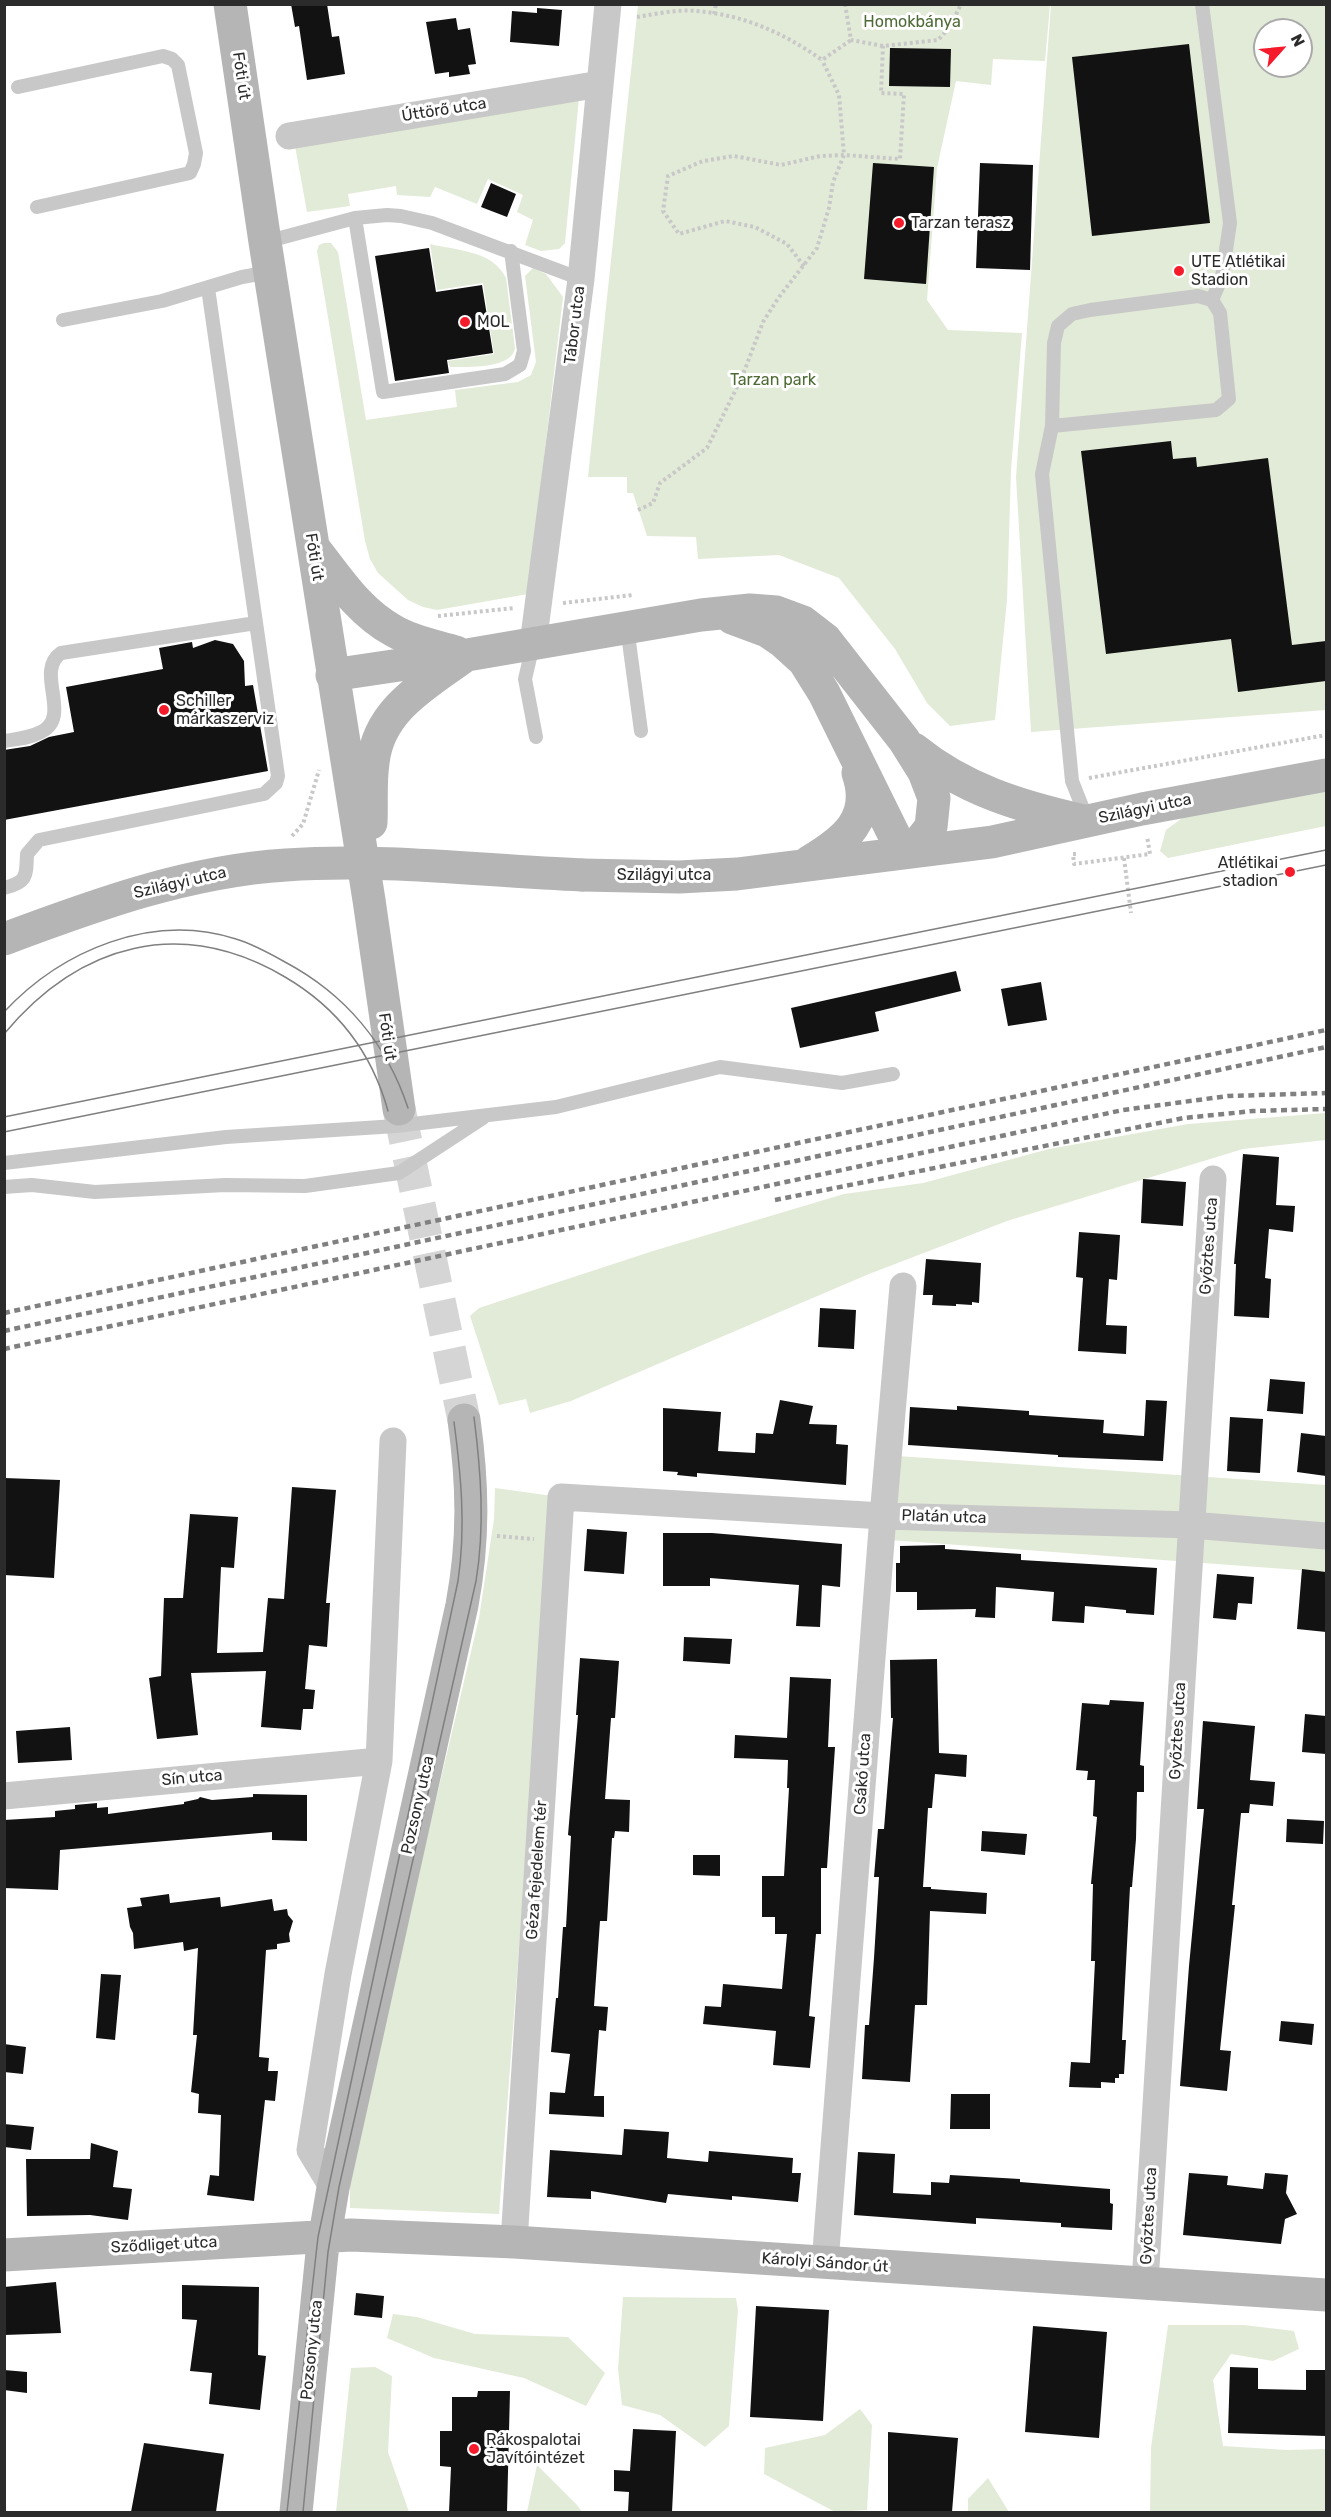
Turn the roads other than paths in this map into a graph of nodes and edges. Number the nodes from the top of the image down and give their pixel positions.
1 (230, 4) edge
2 (608, 4) edge
3 (1202, 4) edge
4 (600, 84) junction
5 (18, 87) dead end
6 (289, 136) dead end
7 (37, 207) dead end
8 (356, 218) junction
9 (511, 251) junction
10 (267, 257) junction
11 (581, 279) junction
12 (208, 288) junction
13 (1212, 300) junction
14 (63, 321) dead end
15 (1052, 426) junction
16 (313, 546) junction
17 (719, 613) junction
18 (256, 623) junction
19 (627, 627) junction
20 (533, 644) junction
21 (467, 655) junction
22 (332, 675) junction
23 (641, 731) dead end
24 (536, 736) dead end
25 (904, 740) junction
26 (4, 741) edge
27 (848, 742) junction
28 (1326, 775) edge
29 (1085, 837) junction
30 (903, 853) junction
31 (805, 864) junction
32 (4, 888) edge
33 (369, 900) junction
34 (4, 939) edge
35 (893, 1074) dead end
36 (399, 1109) tunnel mouth
37 (488, 1115) junction
38 (4, 1163) edge
39 (1213, 1179) dead end
40 (4, 1187) edge
41 (903, 1286) dead end
42 (464, 1420) tunnel mouth
43 (393, 1441) dead end
44 (561, 1497) joint
45 (882, 1516) junction
46 (1191, 1525) junction
47 (1326, 1536) edge
48 (380, 1761) junction
49 (4, 1796) edge
50 (333, 2188) junction
51 (324, 2237) junction
52 (514, 2242) junction
53 (4, 2255) edge
54 (825, 2263) junction
55 (1145, 2283) junction
56 (1326, 2295) edge
57 (296, 2512) edge

1 - 10 street, Fóti út
2 - 4 street, Tábor utca
3 - 13 lane
4 - 6 street, Úttörő utca
4 - 11 street, Tábor utca
5 - 7 lane
8 - 9 lane
8 - 9 lane
8 - 10 lane
9 - 11 lane
10 - 12 lane
10 - 16 street, Fóti út
11 - 20 street, Tábor utca
12 - 14 lane
12 - 18 lane
13 - 15 lane
13 - 15 lane
15 - 29 lane
16 - 21 street
16 - 22 street, Fóti út
17 - 19 street
17 - 25 street
17 - 27 street
18 - 26 lane
18 - 32 lane
19 - 20 street
19 - 23 lane
20 - 21 street
20 - 24 lane
21 - 22 street
21 - 33 street
22 - 33 street, Fóti út
25 - 29 street
25 - 30 street
27 - 30 street
27 - 31 street
28 - 29 street, Szilágyi utca
29 - 30 street, Szilágyi utca
30 - 31 street, Szilágyi utca
31 - 34 street, Szilágyi utca, bridge
33 - 36 street, Fóti út
35 - 37 lane
37 - 38 lane
37 - 40 lane
39 - 46 street, Győztes utca
41 - 45 street, Csákó utca
42 - 50 street, Pozsony utca
43 - 48 street
44 - 45 street, Platán utca
44 - 52 street, Géza fejedelem tér
45 - 46 street, Platán utca
45 - 54 street, Csákó utca
46 - 47 street, Platán utca
46 - 55 street, Győztes utca
48 - 49 street, Sín utca
48 - 50 street
50 - 51 street, Pozsony utca
51 - 52 street, Károlyi Sándor út
51 - 53 street, Sződliget utca
51 - 57 street, Pozsony utca
52 - 54 street, Károlyi Sándor út
54 - 55 street, Károlyi Sándor út
55 - 56 street, Károlyi Sándor út

